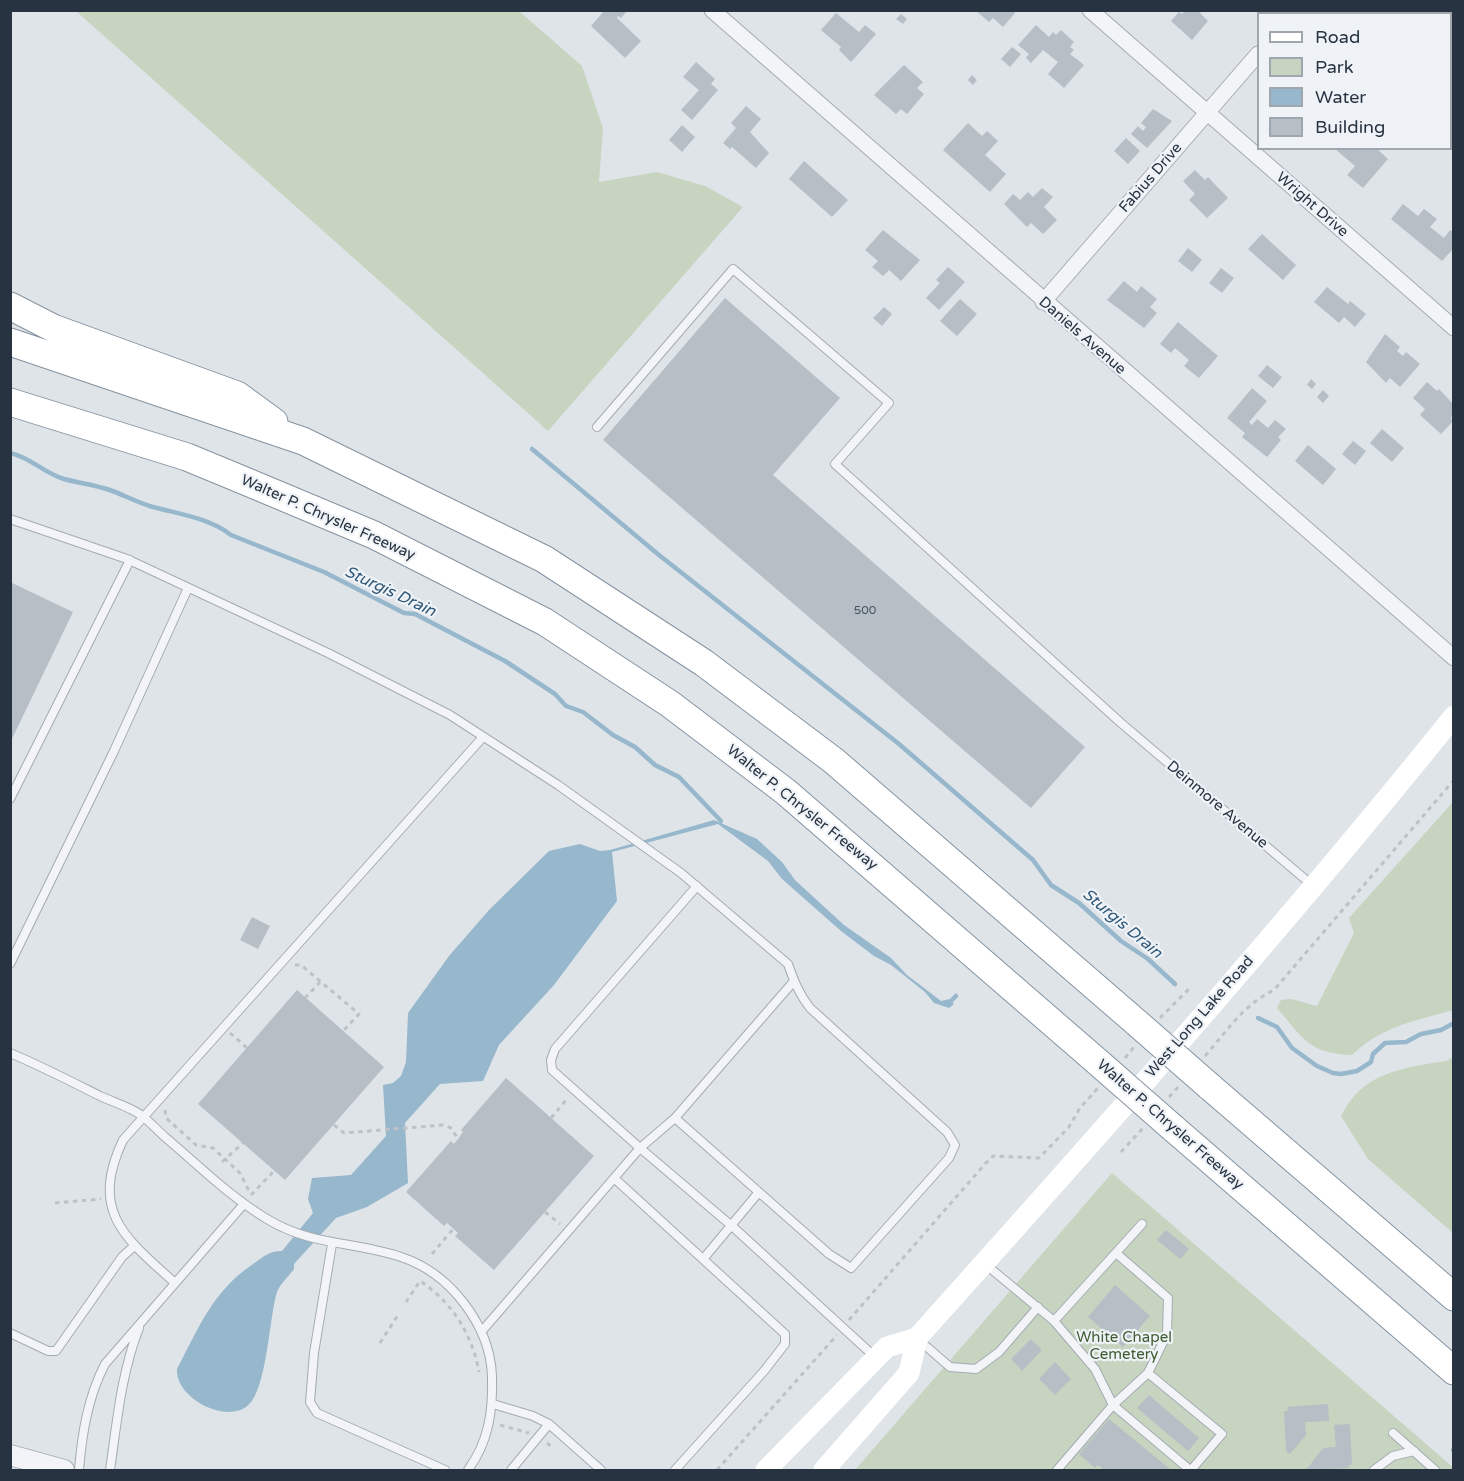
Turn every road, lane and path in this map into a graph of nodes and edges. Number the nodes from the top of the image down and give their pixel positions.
1 (712, 10) edge
2 (1090, 10) edge
3 (1257, 55) edge
4 (1207, 113) junction
5 (1043, 302) junction
6 (10, 306) edge
7 (1454, 328) edge
8 (10, 342) edge
9 (10, 402) edge
10 (597, 427) dead end
11 (303, 441) junction
12 (10, 519) edge
13 (130, 560) junction
14 (188, 588) junction
15 (1454, 658) edge
16 (1454, 716) edge
17 (483, 737) junction
18 (1454, 780) edge
19 (10, 800) edge
20 (697, 886) junction
21 (1313, 886) junction
22 (10, 964) edge
23 (288, 965) dead end
24 (794, 981) junction
25 (320, 982) junction
26 (1192, 986) dead end
27 (305, 998) dead end
28 (1233, 1021) dead end
29 (236, 1024) dead end
30 (1143, 1030) junction
31 (343, 1031) dead end
32 (229, 1032) junction
33 (222, 1041) dead end
34 (247, 1048) dead end
35 (10, 1053) edge
36 (1109, 1069) junction
37 (570, 1096) dead end
38 (164, 1106) dead end
39 (142, 1115) junction
40 (551, 1118) dead end
41 (675, 1118) junction
42 (334, 1125) dead end
43 (458, 1139) dead end
44 (243, 1143) dead end
45 (640, 1148) junction
46 (224, 1161) junction
47 (274, 1170) dead end
48 (614, 1178) junction
49 (759, 1192) junction
50 (251, 1195) junction
51 (102, 1199) dead end
52 (256, 1200) dead end
53 (55, 1203) dead end
54 (243, 1204) junction
55 (545, 1212) dead end
56 (1142, 1224) dead end
57 (561, 1226) dead end
58 (733, 1227) junction
59 (453, 1229) dead end
60 (329, 1243) junction
61 (133, 1246) junction
62 (1116, 1253) junction
63 (432, 1254) dead end
64 (704, 1258) junction
65 (984, 1263) junction
66 (175, 1282) junction
67 (1454, 1297) edge
68 (406, 1302) dead end
69 (1038, 1307) junction
70 (398, 1315) dead end
71 (1054, 1321) junction
72 (141, 1324) junction
73 (843, 1327) junction
74 (482, 1331) junction
75 (10, 1333) edge
76 (917, 1338) junction
77 (380, 1343) dead end
78 (876, 1358) junction
79 (1454, 1371) edge
80 (1148, 1373) junction
81 (479, 1378) dead end
82 (493, 1404) junction
83 (1113, 1405) junction
84 (549, 1424) junction
85 (500, 1425) dead end
86 (529, 1433) dead end
87 (1393, 1433) dead end
88 (546, 1442) dead end
89 (554, 1449) dead end
90 (1414, 1451) junction
91 (10, 1455) edge
92 (64, 1470) edge
93 (79, 1470) edge
94 (110, 1470) edge
95 (445, 1470) edge
96 (468, 1470) edge
97 (510, 1470) edge
98 (601, 1470) edge
99 (675, 1470) edge
100 (717, 1470) edge
101 (766, 1470) edge
102 (824, 1470) edge
103 (1057, 1470) edge
104 (1190, 1470) edge
105 (1374, 1470) edge
106 (1435, 1470) edge

1 - 5 street, Daniels Avenue
2 - 4 street, Wright Drive
3 - 4 street, Fabius Drive
4 - 5 street, Fabius Drive
4 - 7 street, Wright Drive
5 - 15 street, Daniels Avenue
6 - 11 highway
8 - 11 highway
9 - 36 highway, Walter P. Chrysler Freeway
10 - 21 lane, Deinmore Avenue
11 - 30 highway
12 - 13 lane
13 - 14 lane
13 - 19 lane
14 - 17 lane
14 - 22 lane
16 - 21 main road, West Long Lake Road
17 - 20 lane
17 - 39 lane
18 - 28 path
20 - 24 lane
20 - 45 lane
21 - 65 main road, West Long Lake Road
23 - 25 path
24 - 41 lane
24 - 49 lane
25 - 27 path
25 - 31 path
26 - 30 path
29 - 32 path
30 - 36 path
30 - 67 highway, bridge
32 - 33 path
32 - 34 path
35 - 39 lane
36 - 73 path
36 - 79 highway, Walter P. Chrysler Freeway, bridge
37 - 40 path
38 - 46 path
39 - 54 lane
39 - 61 lane
41 - 45 lane
41 - 49 lane
42 - 43 path
44 - 46 path
45 - 48 lane
45 - 58 lane
46 - 50 path
47 - 50 path
48 - 64 lane
48 - 74 lane
49 - 58 lane
50 - 52 path
51 - 53 path
54 - 60 lane
54 - 66 lane
55 - 57 path
56 - 62 lane
58 - 64 lane
58 - 73 lane
59 - 63 path
60 - 74 lane
60 - 95 lane
61 - 66 lane
61 - 75 lane
62 - 71 lane
62 - 80 lane
64 - 99 lane
65 - 69 lane
65 - 76 main road, West Long Lake Road
66 - 72 lane
68 - 81 path
69 - 71 lane
69 - 76 lane
70 - 77 path
71 - 83 lane
72 - 93 lane
72 - 94 lane
73 - 78 lane
73 - 100 path
74 - 82 lane
76 - 78 main road
76 - 102 main road, West Long Lake Road
78 - 101 main road
80 - 83 lane
80 - 104 lane
82 - 84 lane
82 - 96 lane
83 - 103 lane
83 - 104 lane
84 - 97 lane
84 - 98 lane
85 - 86 path
87 - 90 lane
88 - 89 path
90 - 105 lane
90 - 106 lane
91 - 92 street

